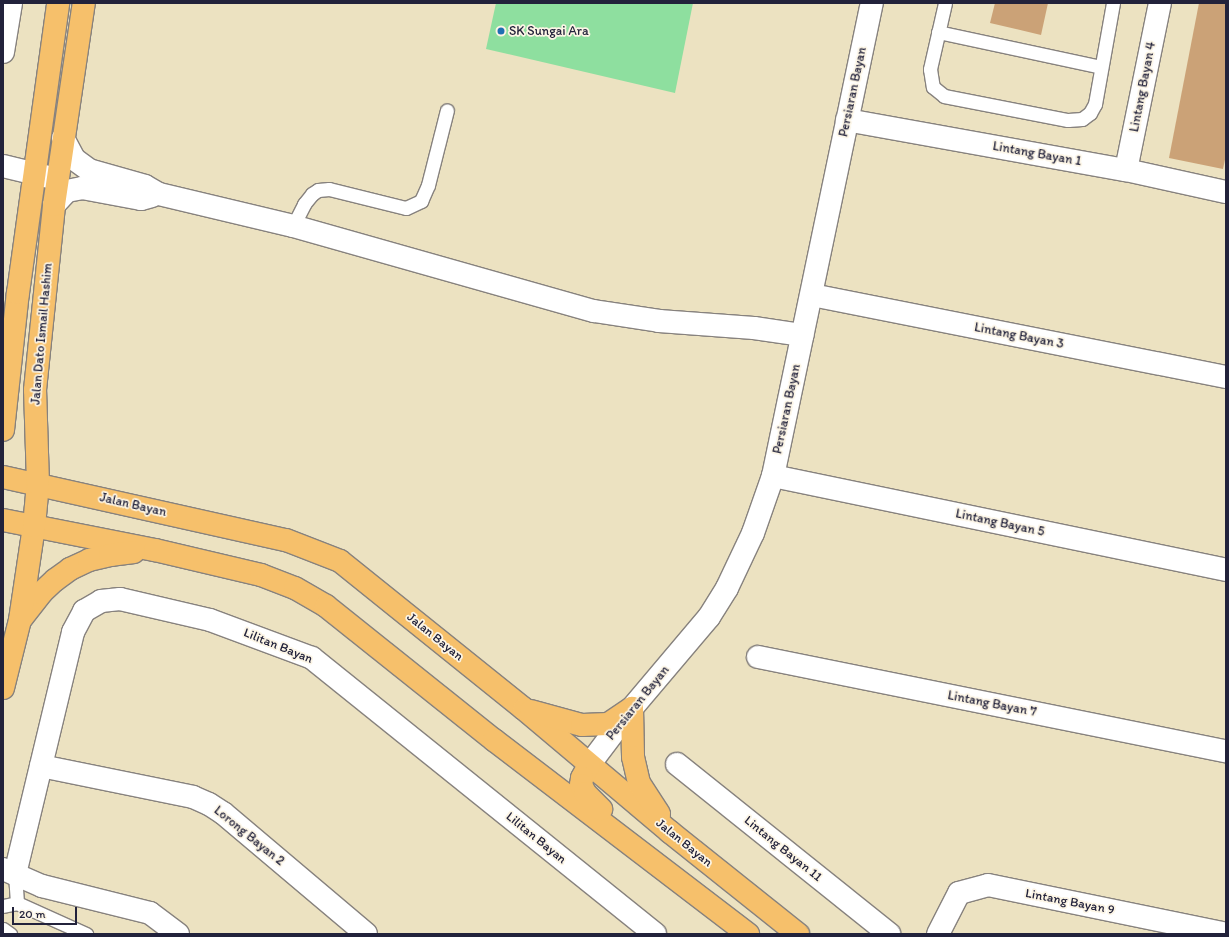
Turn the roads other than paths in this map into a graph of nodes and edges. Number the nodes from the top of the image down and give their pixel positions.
1 (11, 3) edge
2 (58, 3) edge
3 (84, 3) edge
4 (872, 3) edge
5 (945, 3) edge
6 (1113, 3) edge
7 (1160, 3) edge
8 (938, 32) junction
9 (3, 52) edge
10 (1101, 67) junction
11 (447, 110) dead end
12 (847, 120) junction
13 (63, 138) junction
14 (3, 166) edge
15 (1126, 170) junction
16 (33, 174) junction
17 (57, 179) junction
18 (1225, 190) edge
19 (159, 194) junction
20 (54, 205) junction
21 (293, 226) junction
22 (812, 295) junction
23 (802, 335) junction
24 (1226, 377) edge
25 (4, 400) edge
26 (3, 430) edge
27 (773, 476) junction
28 (3, 478) edge
29 (38, 484) junction
30 (3, 520) edge
31 (34, 526) junction
32 (155, 550) junction
33 (1226, 570) edge
34 (20, 620) junction
35 (758, 657) dead end
36 (3, 688) edge
37 (632, 708) junction
38 (524, 709) junction
39 (494, 740) junction
40 (1226, 751) edge
41 (677, 764) dead end
42 (589, 765) junction
43 (41, 766) junction
44 (670, 832) junction
45 (649, 858) junction
46 (9, 871) edge
47 (17, 903) junction
48 (3, 906) edge
49 (3, 929) edge
50 (10, 934) edge
51 (86, 934) edge
52 (178, 934) edge
53 (366, 934) edge
54 (655, 934) edge
55 (748, 934) edge
56 (798, 934) edge
57 (889, 934) edge
58 (938, 934) edge
59 (1226, 934) edge

1 - 9 street
2 - 16 main road, Jalan Dato Ismail Hashim
3 - 13 main road, Jalan Dato Ismail Hashim
4 - 12 street, Persiaran Bayan
5 - 8 lane
6 - 10 lane
7 - 15 street, Lintang Bayan 4
8 - 10 lane
8 - 10 lane
11 - 21 lane
12 - 15 street, Lintang Bayan 1
12 - 22 street, Persiaran Bayan
13 - 17 main road, Jalan Dato Ismail Hashim
13 - 19 street
14 - 16 street
15 - 18 street, Lintang Bayan 1
16 - 17 street
16 - 25 main road, Jalan Dato Ismail Hashim
17 - 20 main road, Jalan Dato Ismail Hashim
19 - 20 street
19 - 21 street
20 - 29 main road, Jalan Dato Ismail Hashim
21 - 23 street
22 - 23 street, Persiaran Bayan
22 - 24 street, Lintang Bayan 3
23 - 27 street, Persiaran Bayan
25 - 26 main road, Jalan Dato Ismail Hashim
27 - 33 street, Lintang Bayan 5
27 - 37 street, Persiaran Bayan
28 - 29 main road, Jalan Bayan
29 - 31 main road, Jalan Dato Ismail Hashim
29 - 38 main road, Jalan Bayan
30 - 31 main road
31 - 32 main road
31 - 34 main road, Jalan Dato Ismail Hashim
32 - 34 main road
32 - 39 main road
34 - 36 main road, Jalan Dato Ismail Hashim
35 - 40 street, Lintang Bayan 7
37 - 38 main road
37 - 42 street, Persiaran Bayan
37 - 44 main road
38 - 42 main road, Jalan Bayan
39 - 42 main road
39 - 45 main road
41 - 57 street, Lintang Bayan 11
42 - 44 main road, Jalan Bayan
42 - 45 main road
43 - 46 street, Lilitan Bayan
43 - 53 street, Lorong Bayan 2
43 - 54 street, Lilitan Bayan
44 - 56 main road, Jalan Bayan
45 - 55 main road
46 - 47 lane
46 - 52 street
47 - 48 lane
47 - 51 lane
49 - 50 lane
58 - 59 street, Lintang Bayan 9

